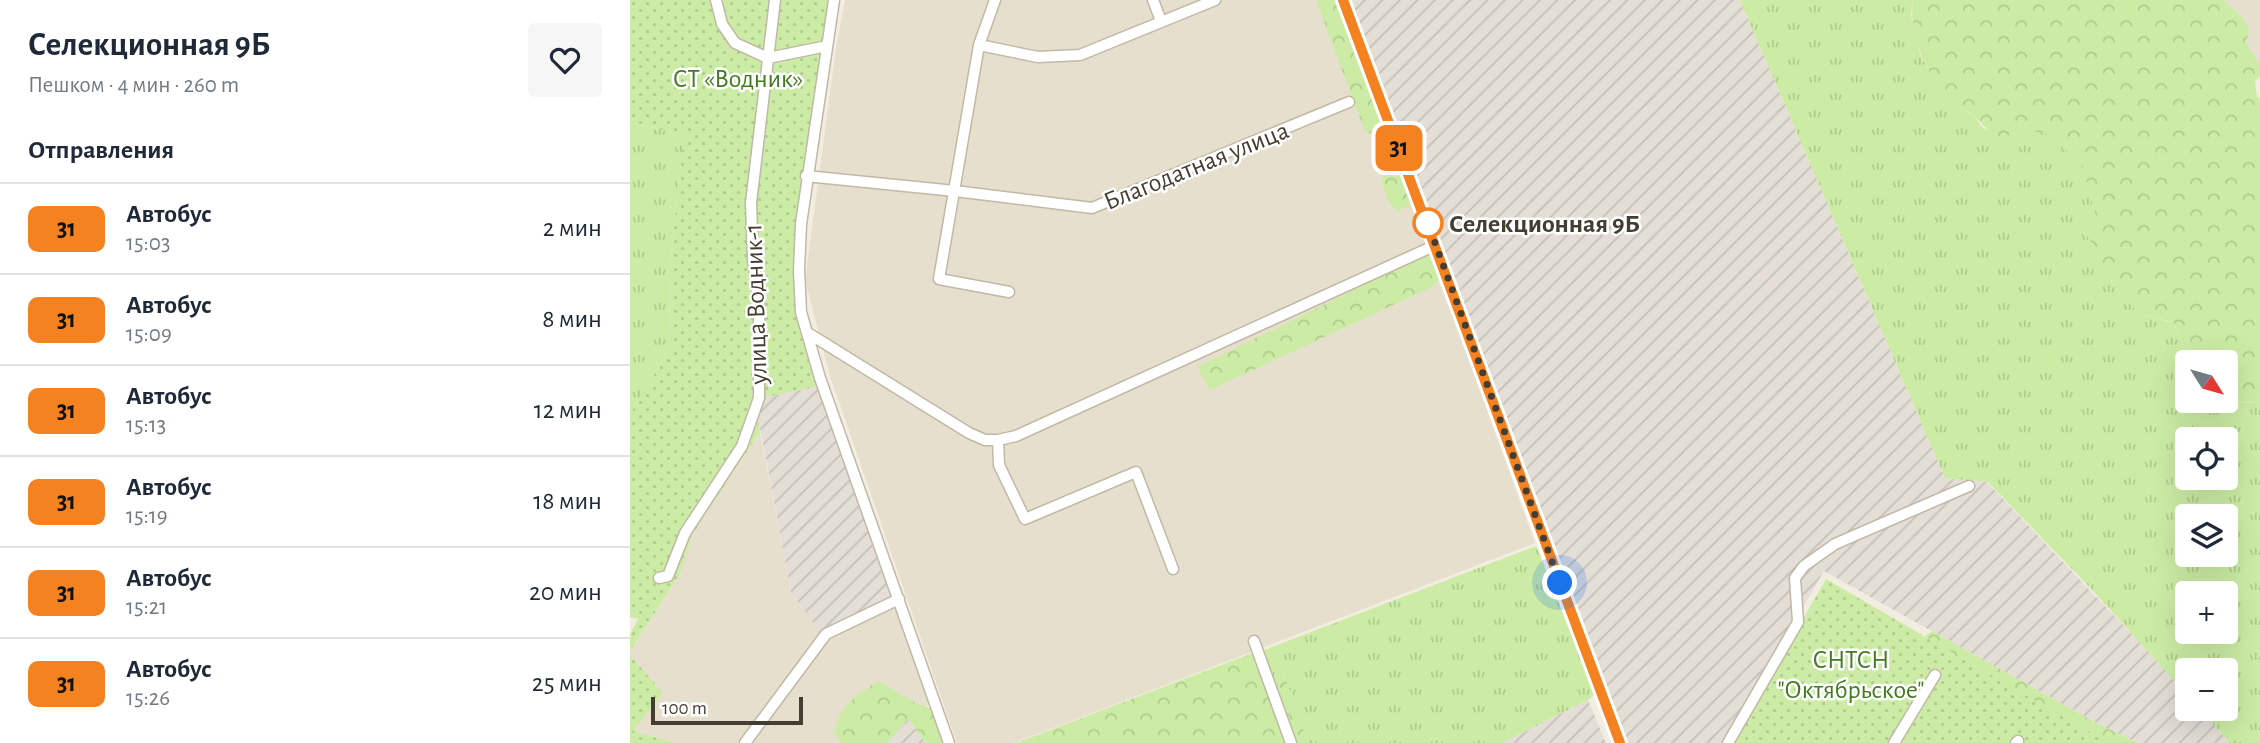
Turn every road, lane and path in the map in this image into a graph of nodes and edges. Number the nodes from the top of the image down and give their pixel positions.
1 (716, 0) edge
2 (775, 0) edge
3 (834, 0) edge
4 (995, 0) edge
5 (1153, 0) edge
6 (1215, 0) edge
7 (1343, 0) edge
8 (1161, 21) junction
9 (979, 45) junction
10 (827, 46) junction
11 (768, 58) junction
12 (1349, 102) dead end
13 (806, 176) junction
14 (955, 191) junction
15 (1436, 245) junction
16 (1009, 292) dead end
17 (808, 333) junction
18 (832, 348) junction
19 (816, 364) junction
20 (998, 440) junction
21 (1969, 486) dead end
22 (1173, 569) dead end
23 (659, 578) dead end
24 (899, 599) junction
25 (1254, 641) dead end
26 (1935, 675) dead end
27 (745, 743) edge
28 (949, 743) edge
29 (1291, 743) edge
30 (1620, 743) edge
31 (1728, 743) edge
32 (1894, 743) edge

1 - 11 street
2 - 11 street, улица Водник-1
3 - 10 street
4 - 9 street
5 - 8 street
6 - 8 street
7 - 15 street
8 - 9 street
9 - 14 street
10 - 11 street
10 - 13 street
11 - 23 street, улица Водник-1
12 - 14 street, Благодатная улица
13 - 14 street, Благодатная улица
13 - 17 street
14 - 16 street
15 - 20 street
15 - 30 street
17 - 18 street
17 - 19 street
18 - 19 street
18 - 20 street
19 - 24 street
20 - 22 street
21 - 31 street
24 - 27 street
24 - 28 street
25 - 29 street
26 - 32 street

